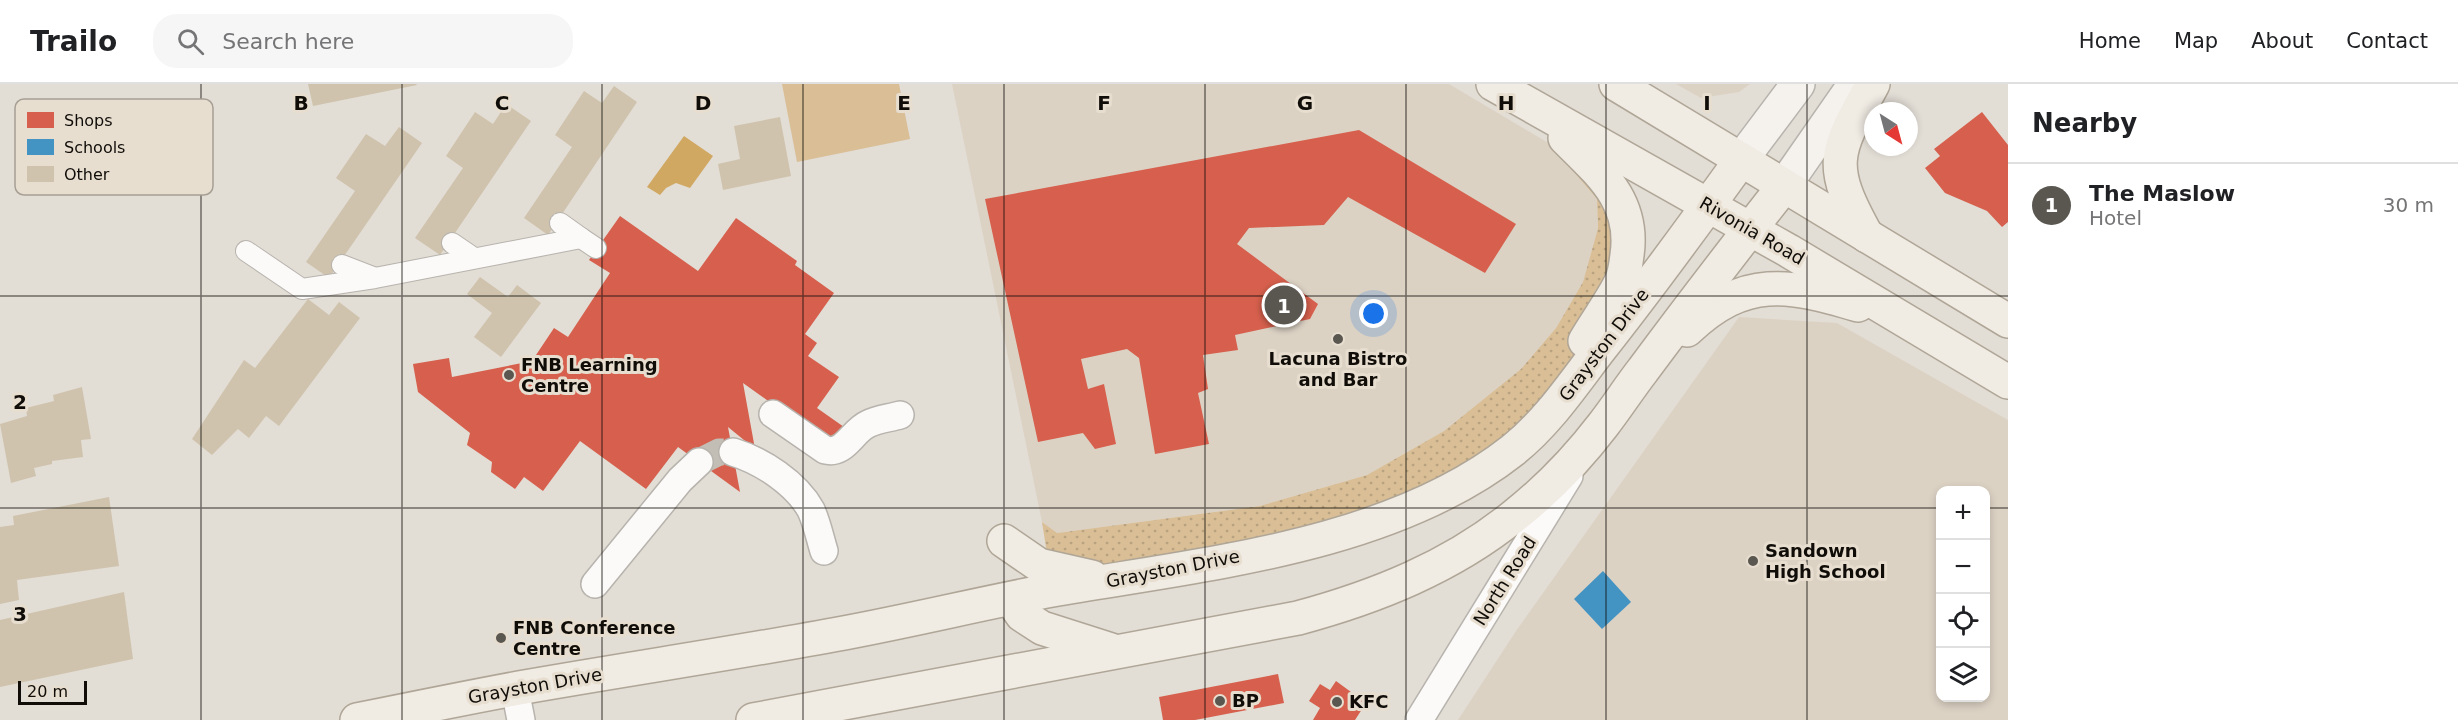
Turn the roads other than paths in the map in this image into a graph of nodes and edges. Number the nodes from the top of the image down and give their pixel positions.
1 (1493, 84) edge
2 (1616, 84) edge
3 (1798, 84) edge
4 (1855, 84) edge
5 (1873, 84) edge
6 (1540, 111) junction
7 (1741, 160) junction
8 (1784, 186) junction
9 (1708, 205) junction
10 (560, 223) dead end
11 (1750, 229) junction
12 (1868, 238) junction
13 (452, 243) dead end
14 (246, 251) dead end
15 (474, 258) junction
16 (342, 265) dead end
17 (375, 278) junction
18 (1903, 319) junction
19 (2008, 321) edge
20 (1642, 371) junction
21 (2008, 382) edge
22 (773, 414) dead end
23 (900, 415) dead end
24 (1529, 436) junction
25 (1590, 441) junction
26 (733, 452) tunnel mouth
27 (699, 462) tunnel mouth
28 (1004, 541) dead end
29 (824, 551) dead end
30 (1122, 580) junction
31 (595, 584) dead end
32 (1011, 599) junction
33 (1117, 652) junction
34 (518, 704) edge
35 (357, 720) edge
36 (753, 720) edge
37 (1419, 720) edge

1 - 6 main road, Rivonia Road
2 - 7 main road
3 - 7 main road, Grayston Drive
4 - 8 main road
5 - 12 main road
6 - 9 main road, Rivonia Road
6 - 24 main road
7 - 8 main road
7 - 9 main road, Grayston Drive
8 - 11 main road
8 - 12 main road
9 - 11 main road, Rivonia Road
9 - 24 main road, Grayston Drive
10 - 15 street
11 - 18 main road, Rivonia Road
11 - 20 main road
12 - 19 main road
13 - 15 street
14 - 17 street
15 - 17 street
16 - 17 street
18 - 20 main road
18 - 21 main road, Rivonia Road
20 - 25 main road
22 - 23 street
24 - 30 main road, Grayston Drive
25 - 33 main road
25 - 37 street, North Road
26 - 29 street
27 - 31 street
28 - 30 main road
30 - 32 main road, Grayston Drive
32 - 33 main road
32 - 34 main road, Grayston Drive
33 - 36 main road
34 - 35 main road, Grayston Drive

